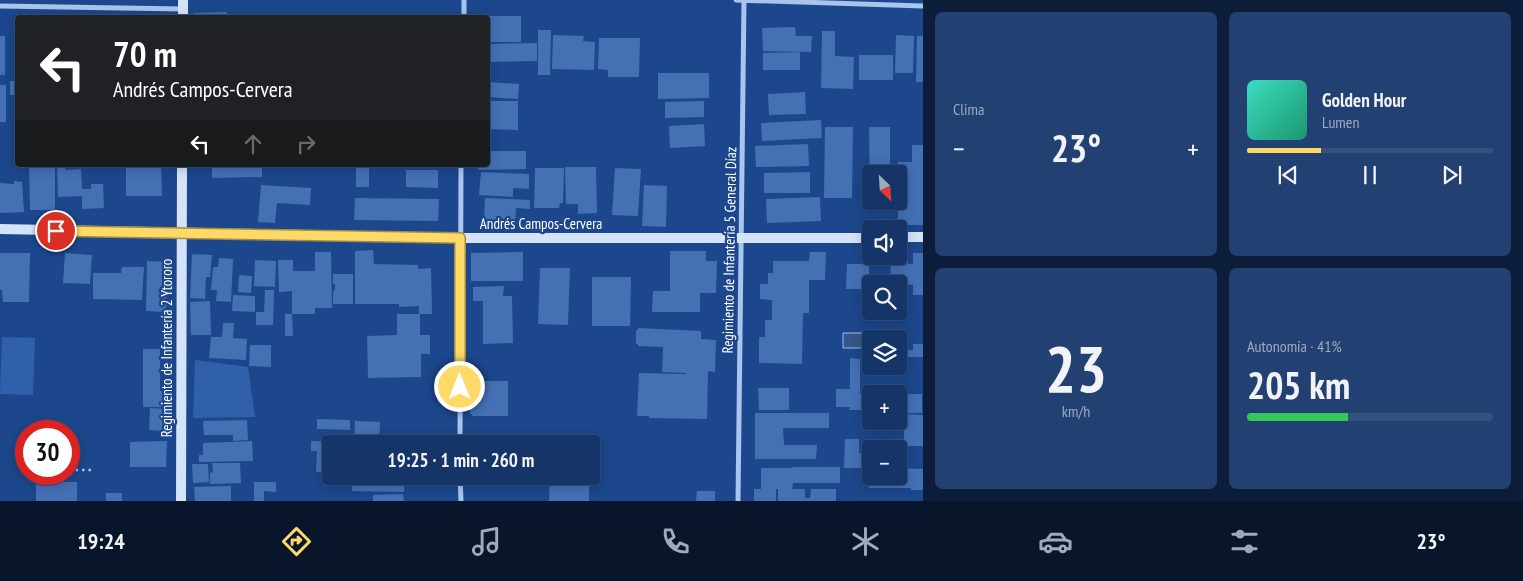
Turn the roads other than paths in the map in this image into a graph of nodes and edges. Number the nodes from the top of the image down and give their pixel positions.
1 (464, 0) edge
2 (736, 0) edge
3 (744, 0) edge
4 (0, 6) edge
5 (923, 6) edge
6 (183, 9) edge
7 (464, 15) edge
8 (182, 167) edge
9 (461, 167) edge
10 (0, 229) edge
11 (182, 234) junction
12 (907, 237) edge
13 (923, 237) edge
14 (460, 238) junction
15 (741, 238) junction
16 (862, 238) edge
17 (460, 435) edge
18 (460, 485) edge
19 (181, 501) edge
20 (460, 501) edge
21 (738, 501) edge

1 - 7 street
2 - 3 street
3 - 5 street
3 - 15 street, Regimiento de Infantería 5 General Díaz
4 - 6 street
8 - 11 street, Regimiento de Infantería 2 Ytororo
9 - 14 street
10 - 11 street, Andrés Campos-Cervera
11 - 14 street, Andrés Campos-Cervera
11 - 19 street, Regimiento de Infantería 2 Ytororo
12 - 13 street
14 - 15 street, Andrés Campos-Cervera
14 - 17 street
15 - 16 street, Andrés Campos-Cervera
15 - 21 street, Regimiento de Infantería 5 General Díaz
18 - 20 street

